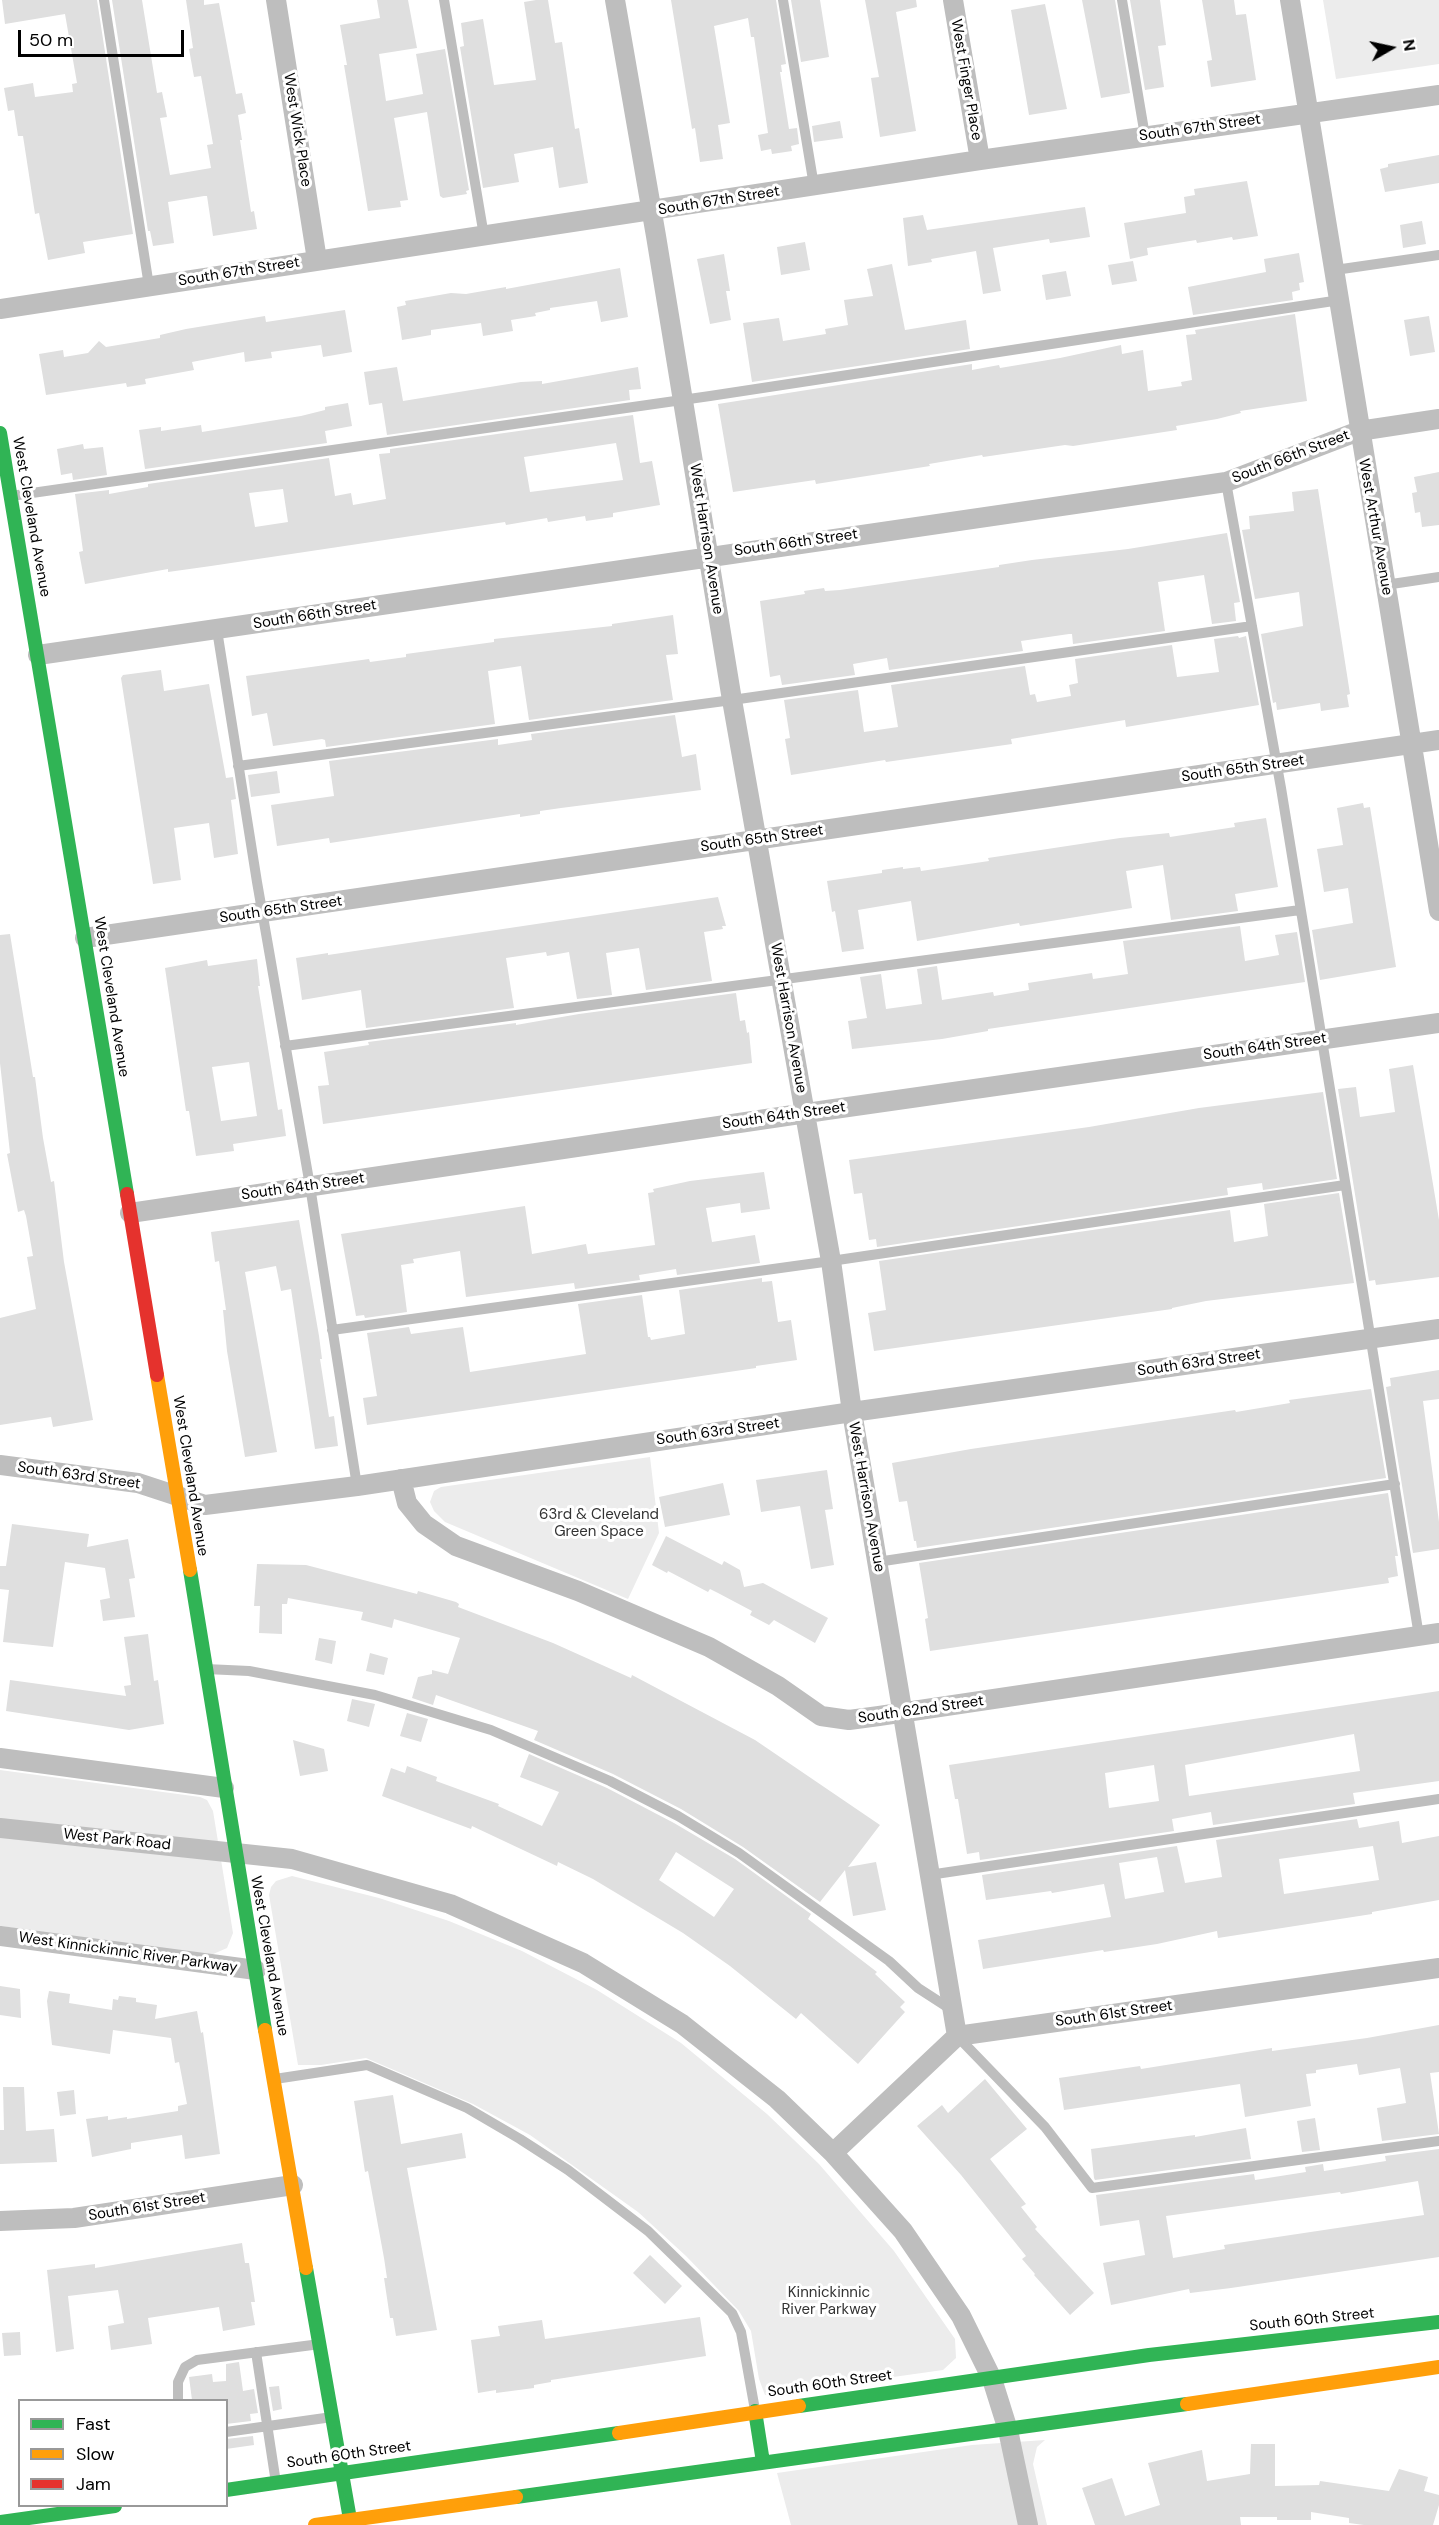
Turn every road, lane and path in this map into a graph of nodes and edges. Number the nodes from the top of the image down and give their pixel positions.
1 (104, 0) edge
2 (276, 0) edge
3 (444, 0) edge
4 (615, 0) edge
5 (783, 0) edge
6 (953, 0) edge
7 (1122, 0) edge
8 (1290, 0) edge
9 (1439, 95) edge
10 (1309, 113) junction
11 (1145, 136) junction
12 (980, 160) junction
13 (814, 186) junction
14 (652, 212) junction
15 (484, 236) junction
16 (1439, 255) edge
17 (317, 260) junction
18 (1335, 270) junction
19 (149, 286) junction
20 (1340, 300) junction
21 (0, 309) edge
22 (683, 399) junction
23 (1439, 419) edge
24 (1359, 431) junction
25 (0, 433) edge
26 (1226, 482) junction
27 (10, 496) junction
28 (709, 556) junction
29 (1439, 577) edge
30 (1385, 585) junction
31 (1252, 626) junction
32 (217, 630) junction
33 (38, 655) junction
34 (732, 700) junction
35 (1439, 740) edge
36 (1412, 744) junction
37 (1276, 764) junction
38 (238, 766) junction
39 (758, 840) junction
40 (1437, 888) edge
41 (1300, 910) junction
42 (1439, 912) edge
43 (262, 913) junction
44 (85, 938) junction
45 (782, 980) junction
46 (1439, 1023) edge
47 (1321, 1039) junction
48 (285, 1046) junction
49 (804, 1113) junction
50 (1344, 1185) junction
51 (310, 1186) junction
52 (130, 1213) junction
53 (831, 1261) junction
54 (1439, 1329) edge
55 (332, 1330) junction
56 (1370, 1339) junction
57 (852, 1412) junction
58 (0, 1465) edge
59 (401, 1479) junction
60 (1395, 1484) junction
61 (357, 1486) junction
62 (177, 1494) junction
63 (877, 1562) junction
64 (1439, 1633) edge
65 (1419, 1636) junction
66 (206, 1669) junction
67 (903, 1713) junction
68 (0, 1758) edge
69 (225, 1788) junction
70 (1439, 1799) edge
71 (0, 1827) edge
72 (234, 1852) junction
73 (929, 1875) junction
74 (0, 1936) edge
75 (1439, 1968) edge
76 (256, 1970) junction
77 (952, 2010) junction
78 (957, 2036) junction
79 (275, 2079) junction
80 (1439, 2141) edge
81 (833, 2153) junction
82 (293, 2185) junction
83 (0, 2221) edge
84 (1439, 2322) edge
85 (320, 2344) junction
86 (256, 2352) junction
87 (1439, 2367) edge
88 (992, 2379) junction
89 (178, 2399) edge
90 (755, 2411) junction
91 (333, 2416) junction
92 (267, 2426) junction
93 (1008, 2430) junction
94 (228, 2432) edge
95 (763, 2462) junction
96 (343, 2473) junction
97 (276, 2483) junction
98 (228, 2490) edge
99 (101, 2507) edge
100 (0, 2522) edge
101 (351, 2523) edge
102 (315, 2525) edge
103 (1028, 2525) edge

1 - 19 lane
2 - 17 street, West Wick Place
3 - 15 lane
4 - 14 street, West Harrison Avenue
5 - 13 lane
6 - 12 street, West Finger Place
7 - 11 lane
8 - 10 street, West Arthur Avenue
9 - 10 street, South 67th Street
10 - 11 street, South 67th Street
10 - 18 street, West Arthur Avenue
11 - 12 street, South 67th Street
12 - 13 street, South 67th Street
13 - 14 street, South 67th Street
14 - 15 street, South 67th Street
14 - 22 street, West Harrison Avenue
15 - 17 street, South 67th Street
16 - 18 lane
17 - 19 street, South 67th Street
18 - 20 street, West Arthur Avenue
19 - 21 street, South 67th Street
20 - 22 lane
20 - 24 street, West Arthur Avenue
22 - 27 lane
22 - 28 street, West Harrison Avenue
23 - 24 street, South 66th Street
24 - 26 street, South 66th Street
24 - 30 street, West Arthur Avenue
25 - 27 main road, West Cleveland Avenue
26 - 28 street, South 66th Street
26 - 31 lane
27 - 33 main road, West Cleveland Avenue
28 - 32 street, South 66th Street
28 - 34 street, West Harrison Avenue
29 - 30 lane
30 - 36 street, West Arthur Avenue
31 - 34 lane
31 - 37 lane
32 - 33 street, South 66th Street
32 - 38 lane
33 - 44 main road, West Cleveland Avenue
34 - 38 lane
34 - 39 street, West Harrison Avenue
35 - 36 street, South 65th Street
36 - 37 street, South 65th Street
36 - 40 street, West Arthur Avenue
37 - 39 street, South 65th Street
37 - 41 lane
38 - 43 lane
39 - 43 street, South 65th Street
39 - 45 street, West Harrison Avenue
40 - 42 street, West Arthur Avenue
41 - 45 lane
41 - 47 lane
43 - 44 street, South 65th Street
43 - 48 lane
44 - 52 main road, West Cleveland Avenue
45 - 48 lane
45 - 49 street, West Harrison Avenue
46 - 47 street, South 64th Street
47 - 49 street, South 64th Street
47 - 50 lane
48 - 51 lane
49 - 51 street, South 64th Street
49 - 53 street, West Harrison Avenue
50 - 53 lane
50 - 56 lane
51 - 52 street, South 64th Street
51 - 55 lane
52 - 62 main road, West Cleveland Avenue
53 - 55 lane
53 - 57 street, West Harrison Avenue
54 - 56 street, South 63rd Street
55 - 61 lane
56 - 57 street, South 63rd Street
56 - 60 lane
57 - 59 street, South 63rd Street
57 - 63 street, West Harrison Avenue
58 - 62 street, South 63rd Street
59 - 61 street, South 63rd Street
59 - 67 street, South 62nd Street
60 - 63 lane
60 - 65 lane
61 - 62 street, South 63rd Street
62 - 66 main road, West Cleveland Avenue
63 - 67 street, West Harrison Avenue
64 - 65 street, South 62nd Street
65 - 67 street, South 62nd Street
66 - 69 main road, West Cleveland Avenue
66 - 77 lane
67 - 73 street, West Harrison Avenue
68 - 69 street
69 - 72 main road, West Cleveland Avenue
70 - 73 lane
71 - 72 street, West Park Road
72 - 76 main road, West Cleveland Avenue
72 - 81 street
73 - 77 street, West Harrison Avenue
74 - 76 street, West Kinnickinnic River Parkway
75 - 78 street, South 61st Street
76 - 79 main road, West Cleveland Avenue
77 - 78 street, West Harrison Avenue
78 - 80 lane
78 - 81 street
79 - 82 main road, West Cleveland Avenue
79 - 90 lane
81 - 88 street
82 - 83 street, South 61st Street
82 - 85 main road, West Cleveland Avenue
84 - 88 main road, South 60th Street
85 - 86 lane
85 - 91 main road, West Cleveland Avenue
86 - 89 lane
86 - 92 lane
87 - 93 main road
88 - 90 main road, South 60th Street
88 - 93 street
90 - 95 main road
90 - 96 main road, South 60th Street
91 - 92 lane
91 - 96 main road, West Cleveland Avenue
92 - 94 lane
92 - 97 lane
93 - 95 main road
93 - 103 street
95 - 101 main road
96 - 97 main road, South 60th Street
96 - 101 main road, West Cleveland Avenue
97 - 98 main road, South 60th Street
99 - 100 main road
101 - 102 main road

